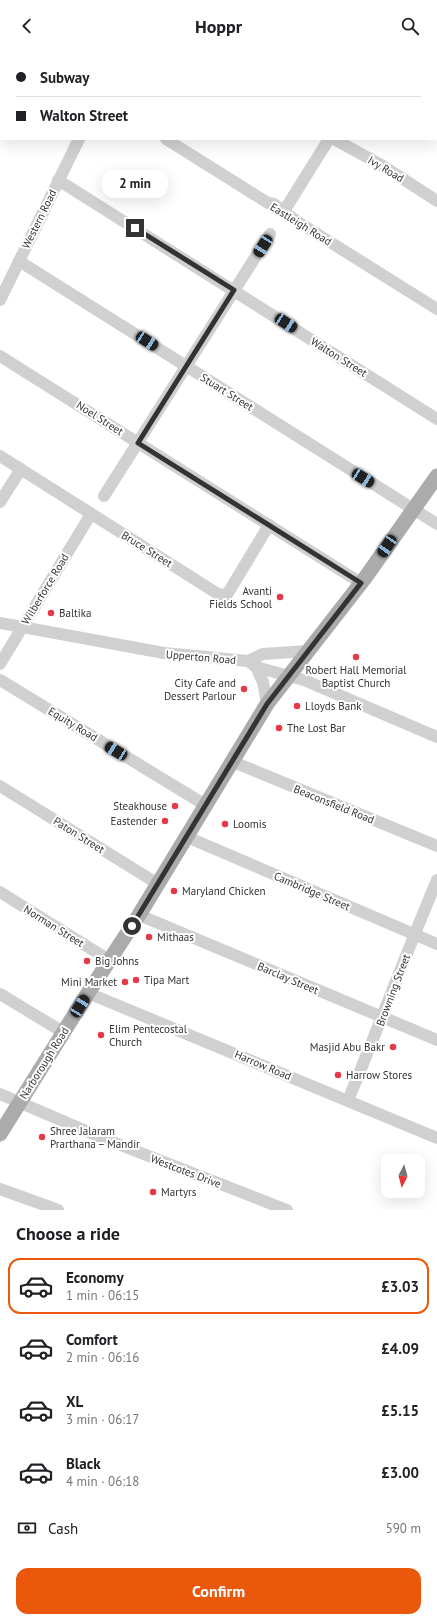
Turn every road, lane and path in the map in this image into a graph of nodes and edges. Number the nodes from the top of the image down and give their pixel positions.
1 (78, 140) edge
2 (168, 140) edge
3 (329, 140) edge
4 (336, 140) edge
5 (58, 180) junction
6 (437, 201) edge
7 (284, 211) junction
8 (270, 234) dead end
9 (19, 261) junction
10 (234, 290) junction
11 (0, 300) edge
12 (437, 309) edge
13 (0, 356) edge
14 (186, 366) junction
15 (437, 419) edge
16 (138, 443) junction
17 (0, 456) edge
18 (21, 468) junction
19 (437, 476) edge
20 (104, 496) dead end
21 (0, 502) edge
22 (413, 510) junction
23 (90, 514) junction
24 (437, 524) edge
25 (269, 525) junction
26 (361, 583) junction
27 (0, 623) edge
28 (23, 627) junction
29 (307, 651) junction
30 (0, 664) edge
31 (252, 664) junction
32 (289, 675) junction
33 (0, 680) edge
34 (267, 704) junction
35 (437, 736) edge
36 (231, 761) junction
37 (0, 786) edge
38 (207, 806) junction
39 (187, 837) junction
40 (437, 846) edge
41 (437, 880) edge
42 (158, 884) junction
43 (0, 892) edge
44 (139, 915) junction
45 (414, 934) junction
46 (437, 944) edge
47 (109, 960) junction
48 (88, 993) junction
49 (0, 994) edge
50 (383, 1018) junction
51 (63, 1032) junction
52 (437, 1040) edge
53 (0, 1094) edge
54 (348, 1100) junction
55 (19, 1102) junction
56 (0, 1134) edge
57 (437, 1138) edge
58 (0, 1189) edge
59 (54, 1209) edge
60 (287, 1210) edge

1 - 5 street, Western Road
2 - 7 street, Eastleigh Road
3 - 7 street
4 - 6 street, Ivy Road
5 - 9 street, Western Road
5 - 10 street, Walton Street
7 - 12 street, Eastleigh Road
8 - 10 street
9 - 11 street, Western Road
9 - 14 street, Stuart Street
10 - 14 street
10 - 15 street, Walton Street
13 - 16 street, Noel Street
14 - 16 street
14 - 22 street, Stuart Street
16 - 20 street
16 - 25 street, Noel Street
17 - 18 street, Bruce Street
18 - 21 street
18 - 23 street, Bruce Street
19 - 22 main road, Narborough Road
22 - 24 street, Stuart Street
22 - 26 main road, Narborough Road
23 - 25 street, Bruce Street
23 - 28 street, Wilberforce Road
25 - 26 street, Noel Street
26 - 29 main road, Narborough Road
27 - 28 street, Upperton Road
28 - 30 street, Wilberforce Road
28 - 31 street, Upperton Road
29 - 31 street
29 - 32 main road, Narborough Road
31 - 32 street, Upperton Road
31 - 34 street
32 - 34 main road, Narborough Road
32 - 35 street, Upperton Road
33 - 38 street, Equity Road
34 - 36 main road, Narborough Road
36 - 38 main road, Narborough Road
36 - 40 street, Beaconsfield Road
37 - 42 street, Paton Street
38 - 39 main road, Narborough Road
39 - 42 main road, Narborough Road
39 - 45 street, Cambridge Street
41 - 45 street, Browning Street
42 - 44 main road, Narborough Road
43 - 47 street, Norman Street
44 - 47 main road, Narborough Road
44 - 50 street, Barclay Street
45 - 46 street, Cambridge Street
45 - 50 street, Browning Street
47 - 48 main road, Narborough Road
48 - 51 main road, Narborough Road
48 - 54 street, Harrow Road
49 - 51 street
50 - 52 street, Barclay Street
50 - 54 street, Browning Street
51 - 55 main road, Narborough Road
53 - 55 street, Westcotes Drive
54 - 57 street, Harrow Road
55 - 56 main road, Narborough Road
55 - 60 street, Westcotes Drive
58 - 59 street

